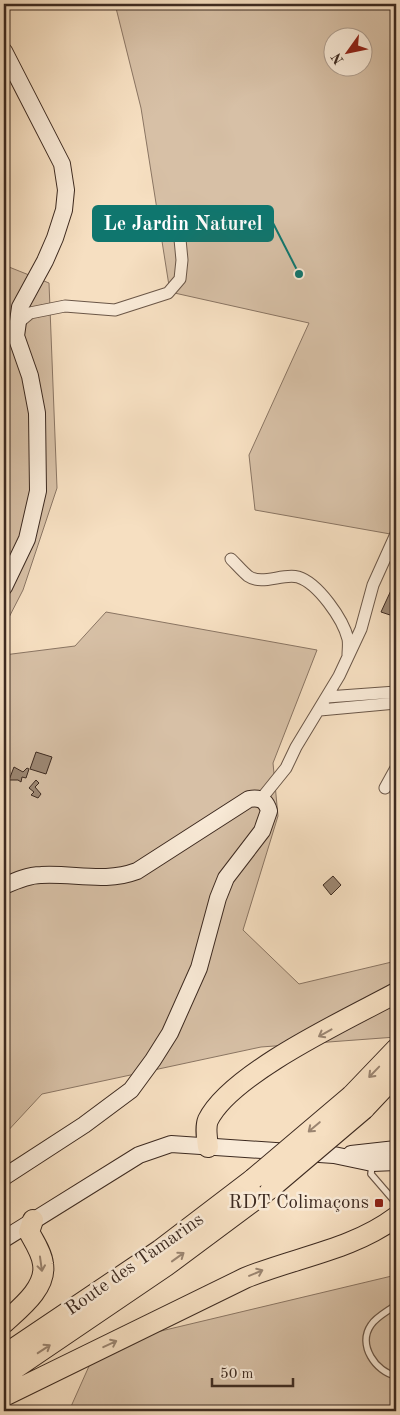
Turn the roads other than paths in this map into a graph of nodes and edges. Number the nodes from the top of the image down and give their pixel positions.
1 (4, 51) edge
2 (179, 229) dead end
3 (18, 323) junction
4 (396, 534) edge
5 (231, 559) dead end
6 (4, 587) edge
7 (348, 656) junction
8 (396, 692) edge
9 (327, 696) junction
10 (396, 703) edge
11 (320, 710) junction
12 (396, 768) edge
13 (385, 788) dead end
14 (261, 799) junction
15 (4, 886) edge
16 (396, 993) edge
17 (396, 1049) edge
18 (396, 1075) edge
19 (358, 1102) junction
20 (208, 1146) junction
21 (393, 1154) edge
22 (334, 1155) junction
23 (372, 1163) junction
24 (4, 1178) edge
25 (396, 1203) edge
26 (396, 1217) edge
27 (31, 1226) junction
28 (4, 1239) edge
29 (4, 1245) edge
30 (396, 1305) edge
31 (4, 1323) edge
32 (4, 1355) edge
33 (4, 1376) edge
34 (396, 1376) edge
35 (4, 1396) edge

1 - 3 main road
2 - 3 street
3 - 6 main road
4 - 7 street
5 - 7 street
7 - 9 street
8 - 9 street
9 - 11 street
10 - 11 street
11 - 14 street
12 - 13 street
14 - 15 main road
14 - 24 main road
16 -> 20 highway
17 -> 19 highway, Route des Tamarins
18 - 19 highway, Route des Tamarins
19 -> 32 highway, Route des Tamarins, bridge
33 -> 19 highway, Route des Tamarins, bridge
20 - 22 main road
20 - 27 main road
21 - 22 main road
21 - 23 main road
22 - 23 main road
23 - 25 lane
35 -> 26 highway
27 - 28 main road
27 - 29 main road
27 -> 31 highway
30 - 34 lane

